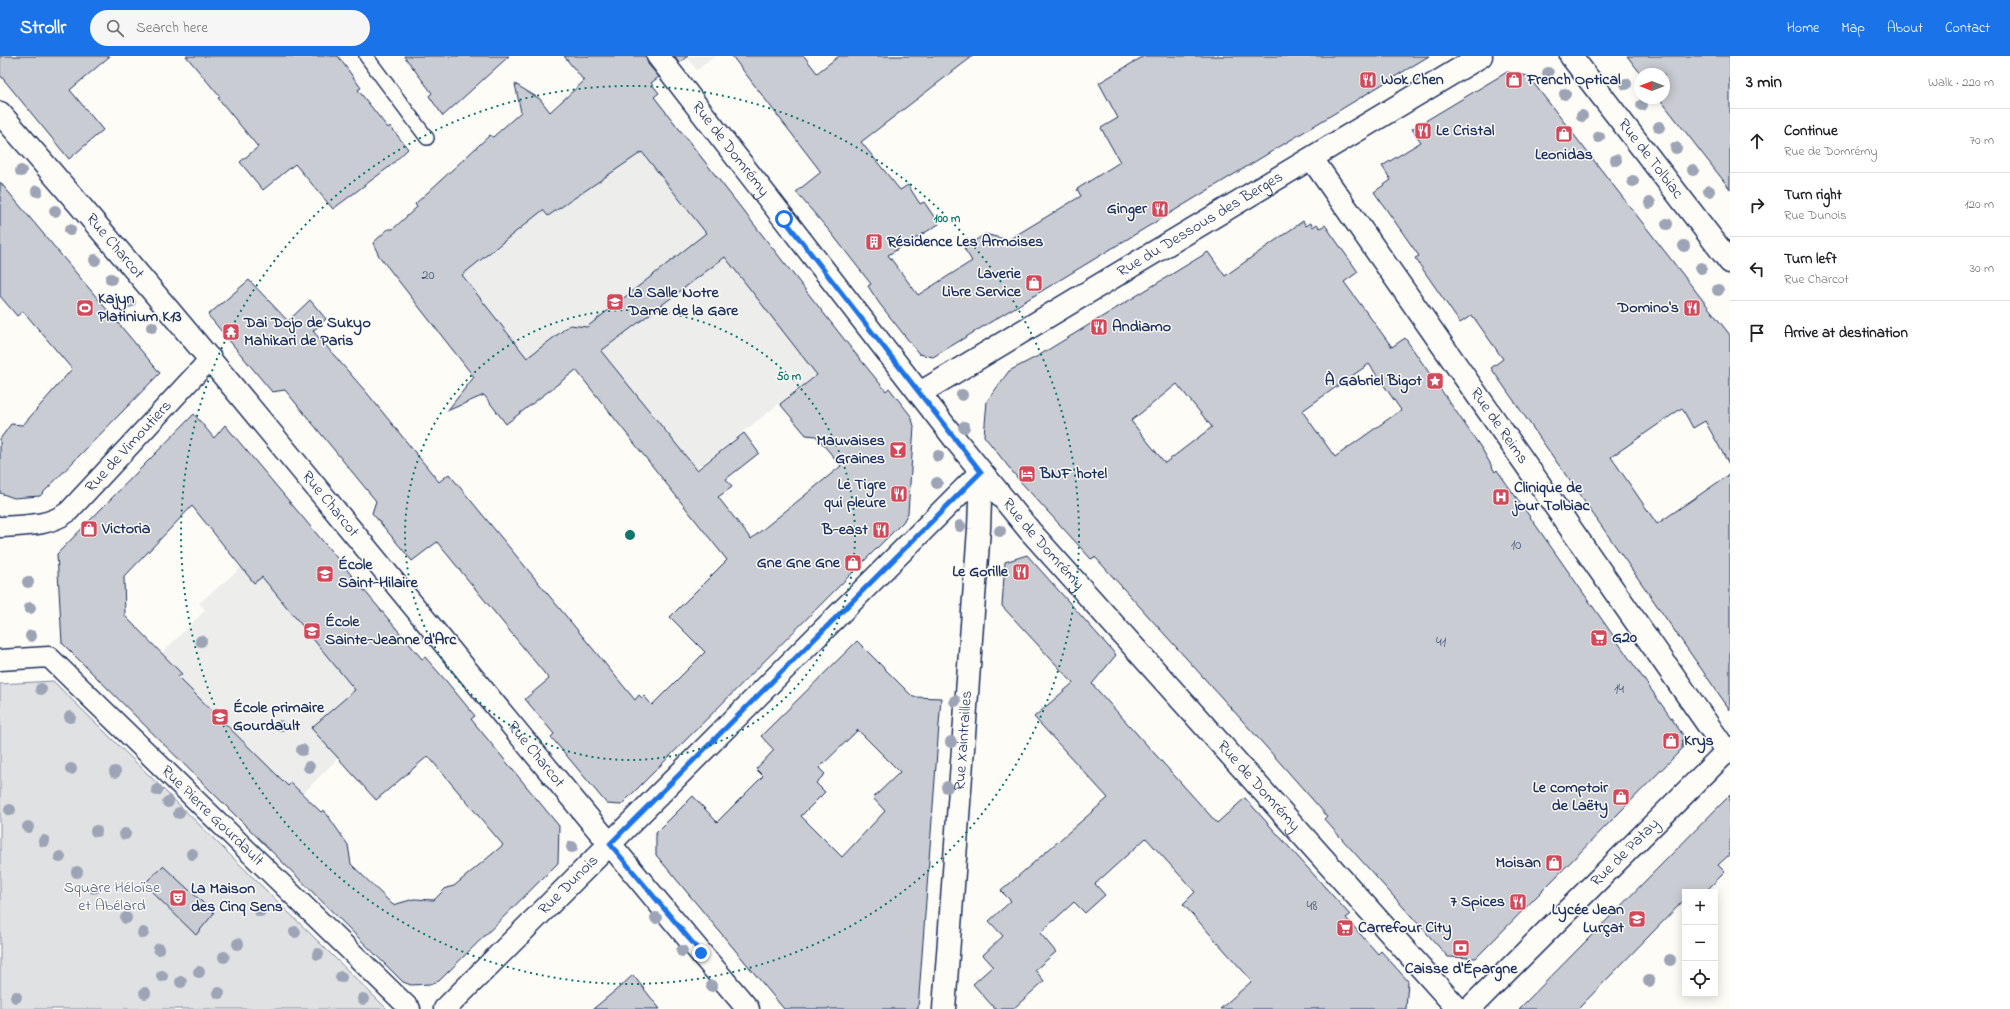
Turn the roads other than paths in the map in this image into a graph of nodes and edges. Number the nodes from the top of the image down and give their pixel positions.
1 (366, 56) edge
2 (658, 56) edge
3 (1481, 56) edge
4 (1570, 56) edge
5 (0, 113) edge
6 (427, 138) dead end
7 (1312, 159) junction
8 (1730, 262) edge
9 (211, 358) junction
10 (920, 393) junction
11 (981, 472) junction
12 (0, 527) edge
13 (0, 660) edge
14 (1728, 750) edge
15 (610, 844) junction
16 (410, 1009) edge
17 (445, 1009) edge
18 (748, 1009) edge
19 (944, 1009) edge
20 (1458, 1009) edge
21 (1469, 1009) edge

1 - 6 lane
2 - 10 street, Rue de Domrémy
3 - 7 street, Rue du Dessous des Berges
4 - 8 street, Rue de Tolbiac
5 - 9 street, Rue Charcot
7 - 10 street, Rue du Dessous des Berges
7 - 14 street, Rue de Reims
9 - 12 street, Rue de Vimoutiers
9 - 15 street, Rue Charcot
10 - 11 street, Rue de Domrémy
11 - 15 street, Rue Dunois
11 - 19 street, Rue Xaintrailles
11 - 20 street, Rue de Domrémy
13 - 16 street, Rue Pierre Gourdault
14 - 21 street, Rue de Patay
15 - 17 street, Rue Dunois
15 - 18 street, Rue Charcot

